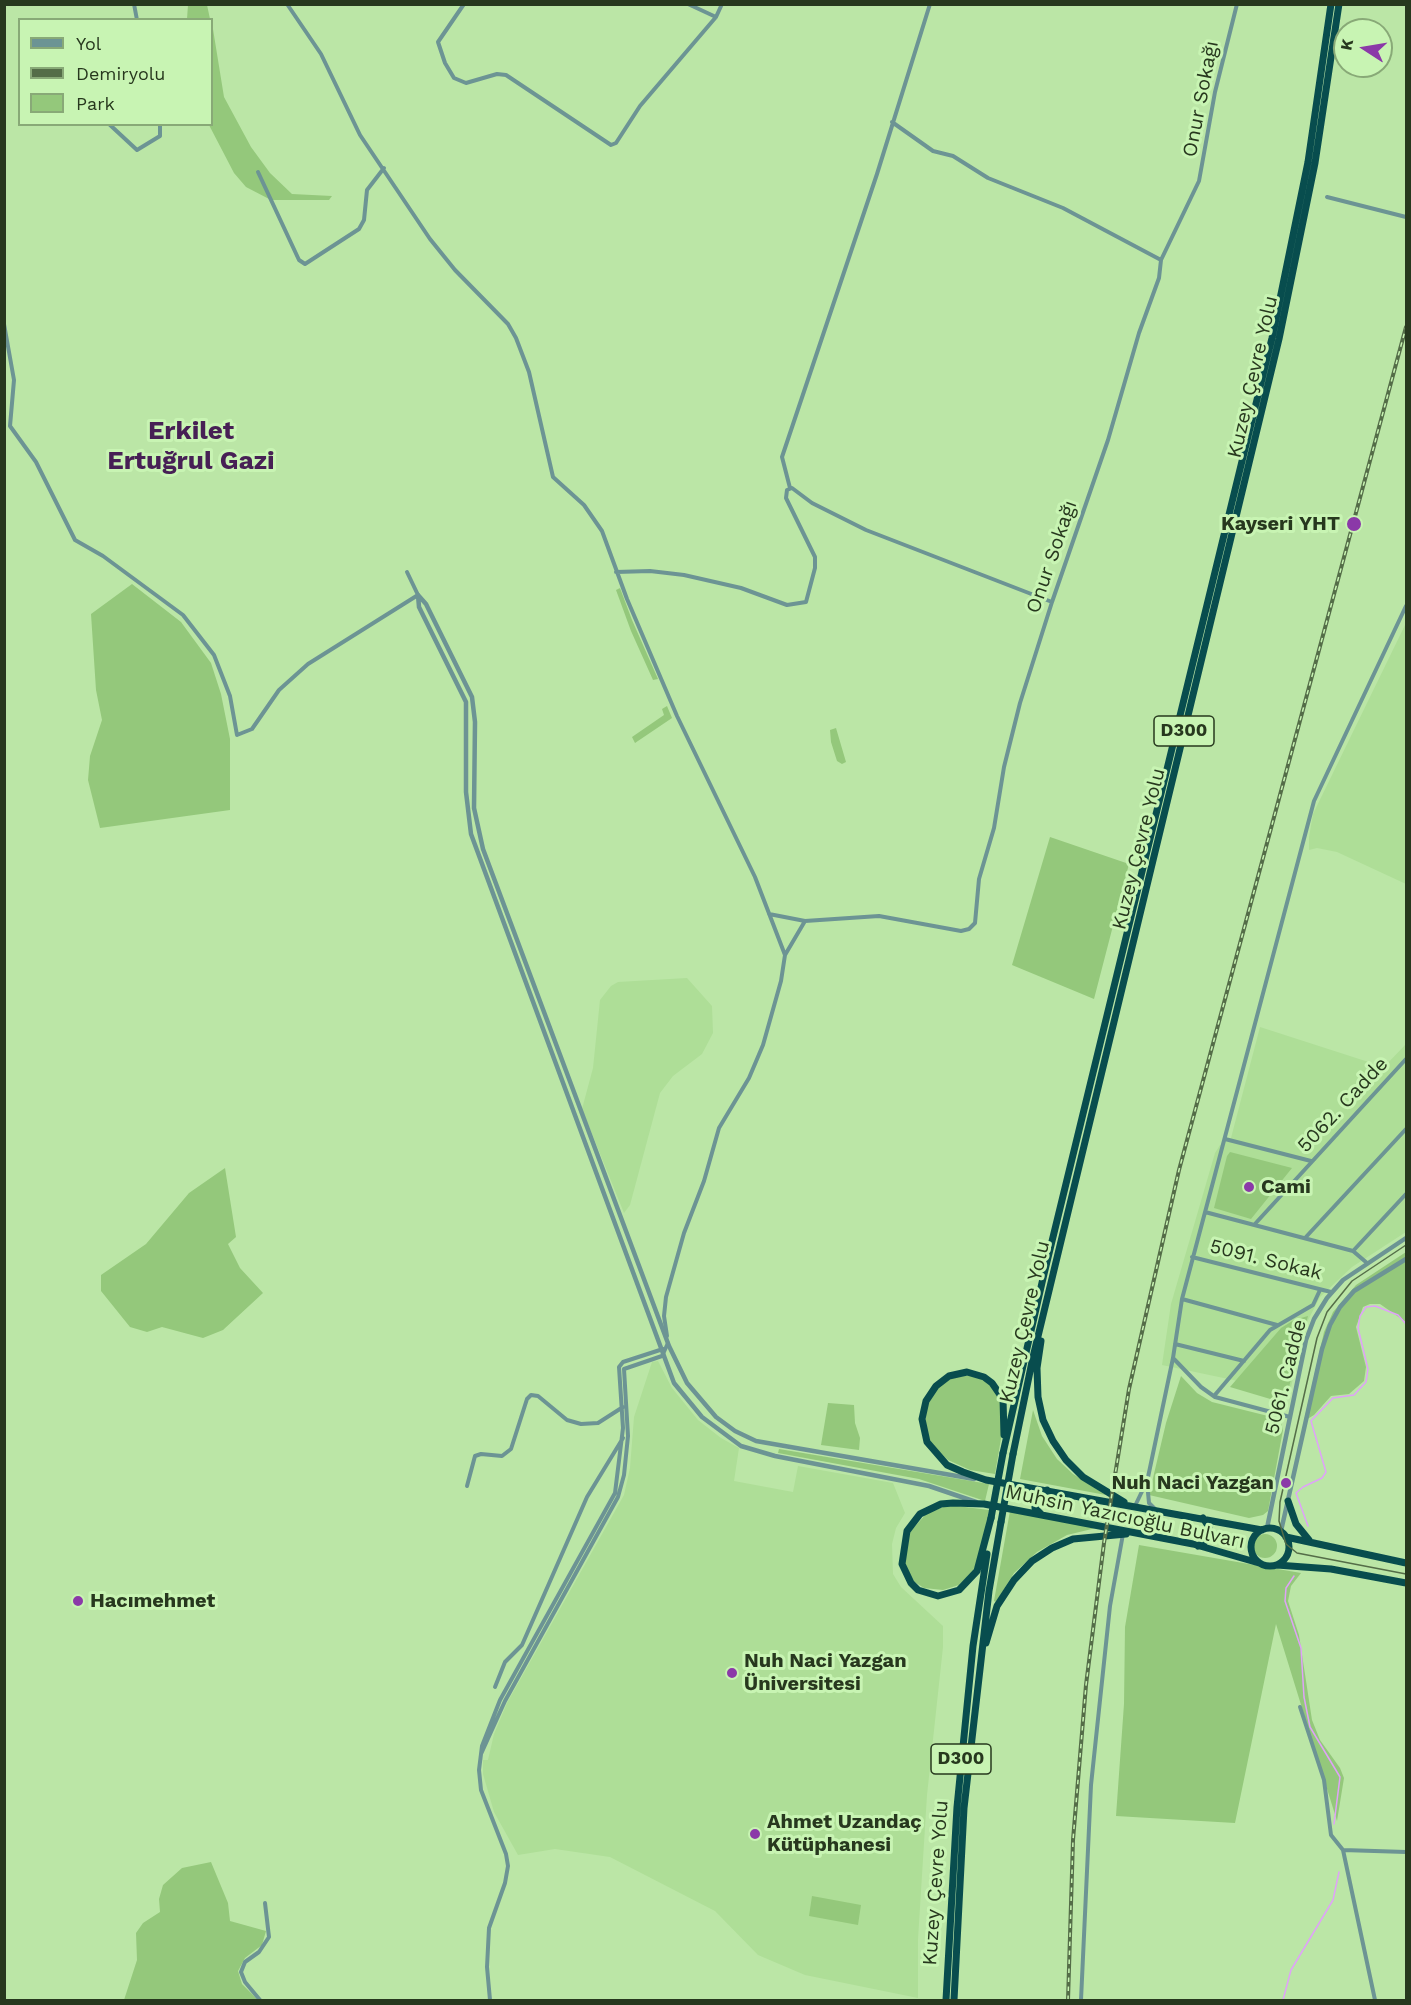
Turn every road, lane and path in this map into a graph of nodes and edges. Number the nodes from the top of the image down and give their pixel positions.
1 (287, 4) edge
2 (464, 4) edge
3 (688, 4) edge
4 (722, 4) edge
5 (930, 4) edge
6 (1237, 4) edge
7 (1331, 4) edge
8 (1339, 4) edge
9 (716, 17) junction
10 (892, 122) junction
11 (110, 126) edge
12 (160, 126) edge
13 (384, 168) junction
14 (258, 172) dead end
15 (1327, 197) dead end
16 (1407, 217) edge
17 (1161, 260) junction
18 (4, 324) edge
19 (790, 488) junction
20 (407, 572) dead end
21 (616, 572) junction
22 (418, 594) junction
23 (1052, 602) junction
24 (1407, 606) edge
25 (769, 914) junction
26 (805, 921) junction
27 (785, 955) junction
28 (1406, 1061) edge
29 (1407, 1129) edge
30 (1225, 1139) junction
31 (1312, 1162) junction
32 (1407, 1194) edge
33 (1205, 1212) junction
34 (1254, 1225) junction
35 (1407, 1238) edge
36 (1305, 1239) junction
37 (1353, 1251) junction
38 (1192, 1257) junction
39 (1407, 1259) edge
40 (1367, 1263) junction
41 (1053, 1276) junction
42 (1320, 1290) junction
43 (1331, 1292) junction
44 (1182, 1299) junction
45 (1277, 1325) junction
46 (1175, 1344) junction
47 (669, 1346) junction
48 (661, 1353) junction
49 (1173, 1358) junction
50 (1244, 1361) junction
51 (1214, 1396) junction
52 (623, 1407) junction
53 (1290, 1417) junction
54 (623, 1437) junction
55 (1003, 1453) junction
56 (986, 1480) junction
57 (1147, 1482) junction
58 (467, 1486) dead end
59 (1047, 1490) junction
60 (1288, 1501) junction
61 (984, 1504) junction
62 (1135, 1506) junction
63 (1156, 1510) junction
64 (1043, 1515) junction
65 (991, 1518) junction
66 (1203, 1518) junction
67 (1265, 1529) junction
68 (1281, 1531) junction
69 (1136, 1533) junction
70 (1123, 1534) junction
71 (1286, 1537) junction
72 (1309, 1540) junction
73 (1198, 1546) junction
74 (1259, 1563) junction
75 (1407, 1563) edge
76 (1277, 1564) junction
77 (1407, 1583) edge
78 (495, 1687) dead end
79 (1300, 1707) dead end
80 (973, 1723) junction
81 (481, 1754) junction
82 (1343, 1850) junction
83 (1407, 1852) edge
84 (265, 1903) dead end
85 (260, 2001) edge
86 (490, 2001) edge
87 (946, 2001) edge
88 (954, 2001) edge
89 (1081, 2001) edge
90 (1375, 2001) edge

1 - 13 street
2 - 9 street
3 - 9 street
4 - 9 street
5 - 10 street
6 - 17 street, Onur Sokağı
7 - 55 highway, Kuzey Çevre Yolu / D300
8 - 41 highway, Kuzey Çevre Yolu / D300
10 - 17 street
10 - 19 street
11 - 12 street
13 - 14 street
13 - 21 street
15 - 16 street
17 - 23 street, Onur Sokağı
18 - 22 street
19 - 21 street
19 - 23 street
20 - 22 street
21 - 25 street
22 - 47 street
22 - 48 street
23 - 26 street, Onur Sokağı
24 - 30 street
25 - 26 street, Onur Sokağı
25 - 27 street
26 - 27 street
27 - 47 street
28 - 31 street, 5062. Cadde
29 - 36 street
30 - 31 street
30 - 33 street
31 - 34 street, 5062. Cadde
32 - 37 street
33 - 34 street
33 - 38 street
34 - 36 street
35 - 40 street, 5061. Cadde
36 - 37 street
37 - 40 street
38 - 42 street, 5091. Sokak
38 - 44 street
39 - 60 street, 5061. Cadde
40 - 43 street, 5061. Cadde
41 - 62 highway
41 - 80 highway, Kuzey Çevre Yolu / D300, bridge
42 - 43 street, 5091. Sokak
42 - 45 street
43 - 53 street, 5061. Cadde
44 - 45 street
44 - 46 street
45 - 50 street
46 - 49 street
46 - 50 street
47 - 48 street
47 - 56 street
48 - 52 street
48 - 61 street
48 - 81 street
49 - 51 street
49 - 57 street
50 - 51 street
51 - 53 street
52 - 54 street
52 - 58 street
53 - 67 street, 5061. Cadde
54 - 78 street
54 - 81 street
55 - 56 highway, Muhsin Yazıcıoğlu Bulvarı
55 - 65 highway, D300, bridge
56 - 59 highway, Muhsin Yazıcıoğlu Bulvarı
57 - 62 street
57 - 63 street
59 - 62 highway, Muhsin Yazıcıoğlu Bulvarı
59 - 64 highway
60 - 68 street, 5061. Cadde
60 - 72 highway
61 - 64 highway, Muhsin Yazıcıoğlu Bulvarı
61 - 65 highway, Muhsin Yazıcıoğlu Bulvarı
62 - 63 highway, Muhsin Yazıcıoğlu Bulvarı
63 - 66 highway, Muhsin Yazıcıoğlu Bulvarı
64 - 69 highway, Muhsin Yazıcıoğlu Bulvarı
65 - 87 highway, Kuzey Çevre Yolu / D300
66 - 67 highway, Muhsin Yazıcıoğlu Bulvarı
66 - 73 highway
67 - 68 highway
67 - 74 highway
68 - 71 highway
69 - 70 highway
69 - 73 highway, Muhsin Yazıcıoğlu Bulvarı
70 - 80 highway
70 - 89 street
71 - 72 highway
71 - 76 highway
72 - 75 highway
73 - 74 highway, Muhsin Yazıcıoğlu Bulvarı
74 - 76 highway
76 - 77 highway
79 - 82 street
80 - 88 highway, Kuzey Çevre Yolu / D300
81 - 86 street
82 - 83 street
82 - 90 street
84 - 85 street

